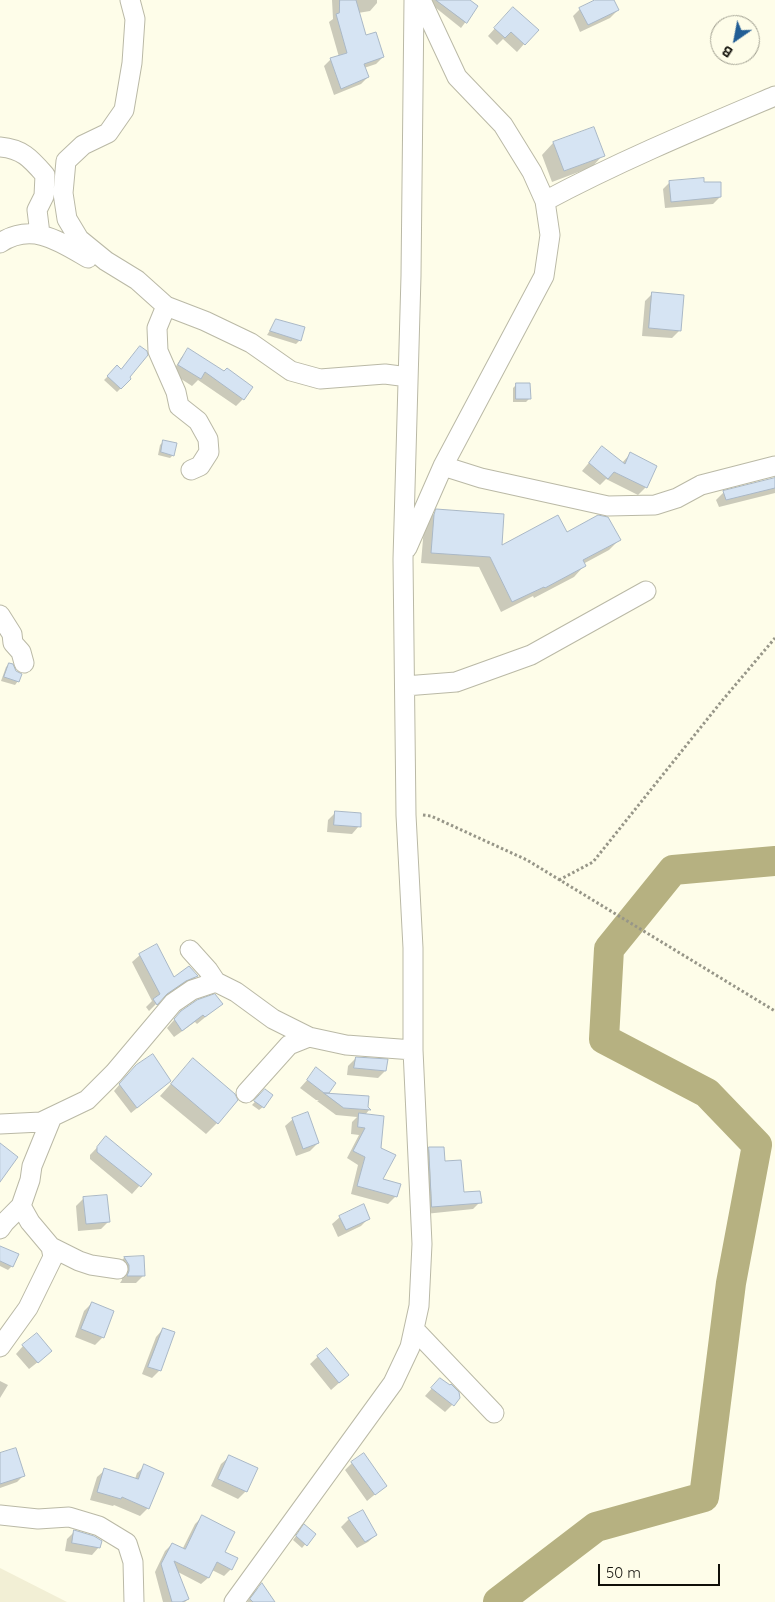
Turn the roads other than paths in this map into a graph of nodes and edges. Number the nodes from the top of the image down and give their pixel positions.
1 (130, 0) edge
2 (414, 0) edge
3 (421, 0) edge
4 (775, 96) edge
5 (0, 147) edge
6 (545, 201) junction
7 (40, 234) junction
8 (0, 243) edge
9 (137, 280) junction
10 (166, 306) junction
11 (408, 377) junction
12 (443, 466) junction
13 (775, 466) edge
14 (191, 470) dead end
15 (403, 558) junction
16 (646, 591) dead end
17 (0, 615) edge
18 (24, 663) dead end
19 (404, 686) junction
20 (190, 950) dead end
21 (216, 982) junction
22 (309, 1037) junction
23 (413, 1050) junction
24 (246, 1093) dead end
25 (52, 1118) junction
26 (0, 1124) edge
27 (21, 1206) junction
28 (0, 1229) edge
29 (51, 1247) junction
30 (118, 1268) dead end
31 (414, 1330) junction
32 (0, 1347) edge
33 (494, 1413) dead end
34 (0, 1515) edge
35 (134, 1602) edge
36 (234, 1602) edge

1 - 9 street
2 - 11 street
3 - 6 street
4 - 6 street
5 - 7 street
6 - 12 street
7 - 8 street
7 - 9 street
9 - 10 street
10 - 11 street
10 - 14 street
11 - 15 street
12 - 13 street
12 - 15 street
15 - 19 street
16 - 19 street
17 - 18 street
19 - 23 street
20 - 21 street
21 - 22 street
21 - 25 street
22 - 23 street
22 - 24 street
23 - 31 street
25 - 26 street
25 - 27 street
27 - 28 street
27 - 29 street
29 - 30 street
29 - 32 street
31 - 33 street
31 - 36 street
34 - 35 street

